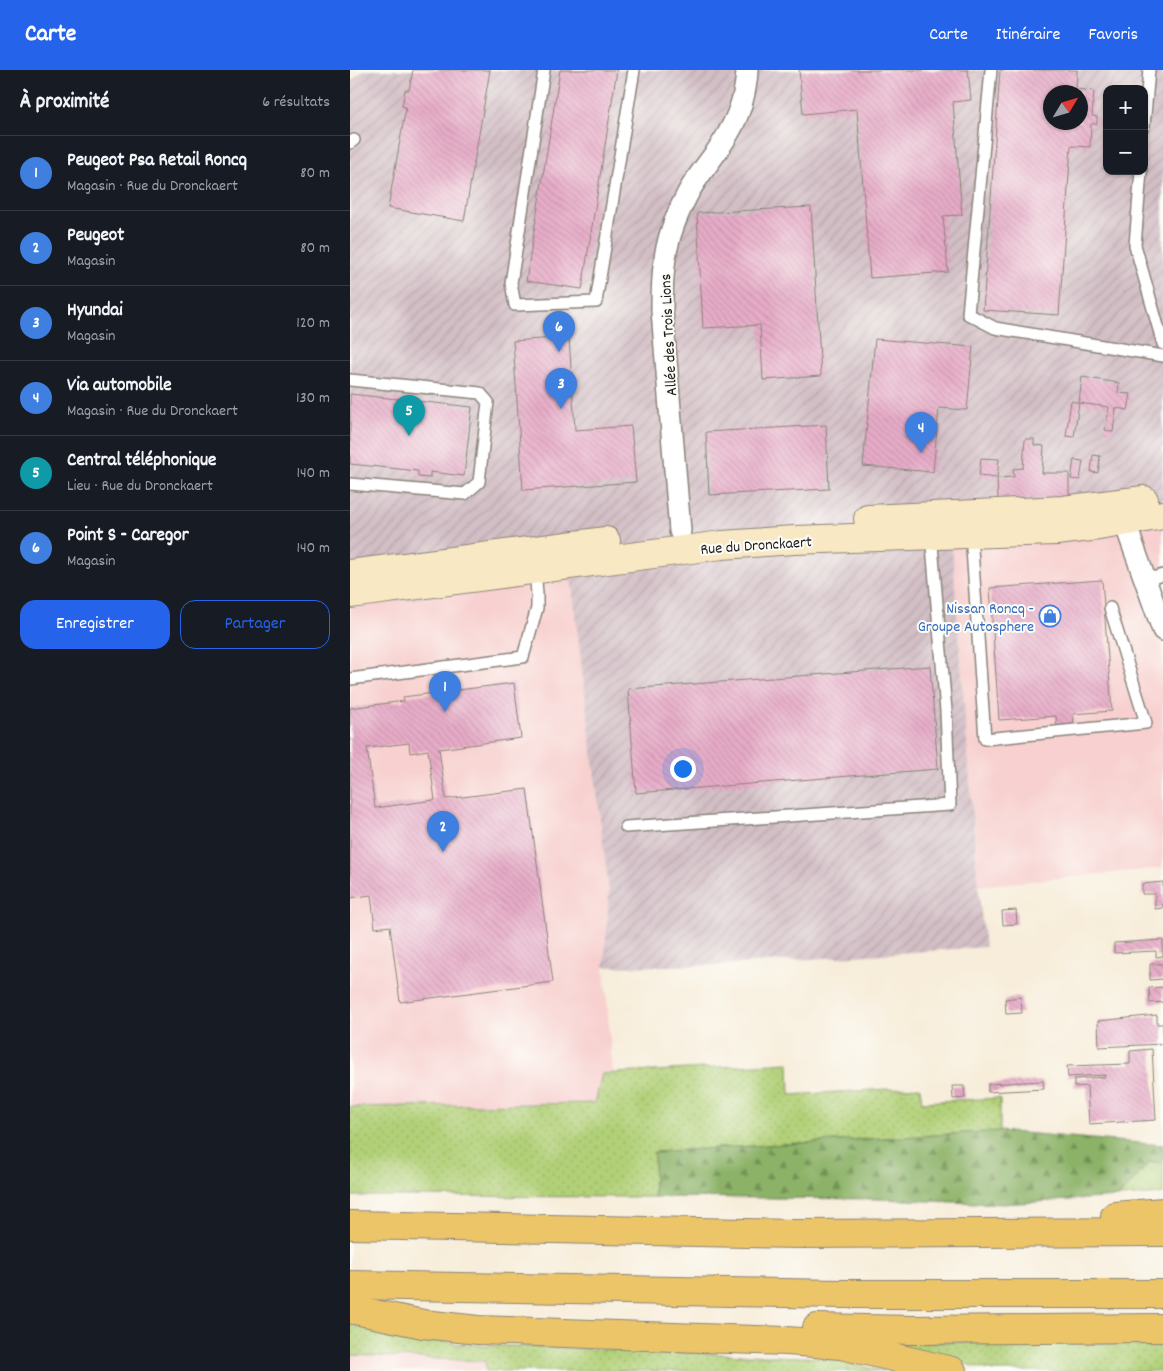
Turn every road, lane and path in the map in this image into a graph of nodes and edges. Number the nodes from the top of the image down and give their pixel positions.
1 (544, 70) edge
2 (634, 70) edge
3 (747, 70) edge
4 (991, 70) edge
5 (1149, 70) edge
6 (1148, 85) edge
7 (1141, 175) edge
8 (1163, 344) edge
9 (1163, 356) edge
10 (350, 380) edge
11 (350, 484) edge
12 (1163, 496) edge
13 (1121, 513) junction
14 (1163, 515) edge
15 (970, 525) junction
16 (931, 527) junction
17 (680, 531) junction
18 (533, 560) junction
19 (350, 574) edge
20 (1154, 578) edge
21 (350, 594) edge
22 (1110, 608) dead end
23 (1163, 630) edge
24 (350, 679) edge
25 (626, 827) dead end
26 (1163, 1212) edge
27 (350, 1225) edge
28 (1163, 1232) edge
29 (798, 1234) junction
30 (350, 1285) edge
31 (1163, 1294) edge
32 (350, 1309) edge
33 (1163, 1328) edge
34 (671, 1337) junction
35 (952, 1371) edge

1 - 2 lane
3 - 17 street, Allée des Trois Lions
4 - 9 lane
5 - 6 lane
7 - 8 lane
10 - 11 lane
12 - 13 main road, Rue du Dronckaert
13 - 14 main road, Rue du Dronckaert
13 - 15 main road, Rue du Dronckaert
13 - 20 street
15 - 16 main road, Rue du Dronckaert
15 - 22 lane
16 - 17 main road, Rue du Dronckaert
16 - 18 main road, Rue du Dronckaert
16 - 25 lane
17 - 18 main road, Rue du Dronckaert
18 - 19 main road, Rue du Dronckaert
18 - 21 main road, Rue du Dronckaert
18 - 24 lane
20 - 23 street
26 - 29 highway
27 - 29 highway
28 - 29 highway
30 - 31 highway
32 - 34 highway
33 - 34 highway
34 - 35 highway

